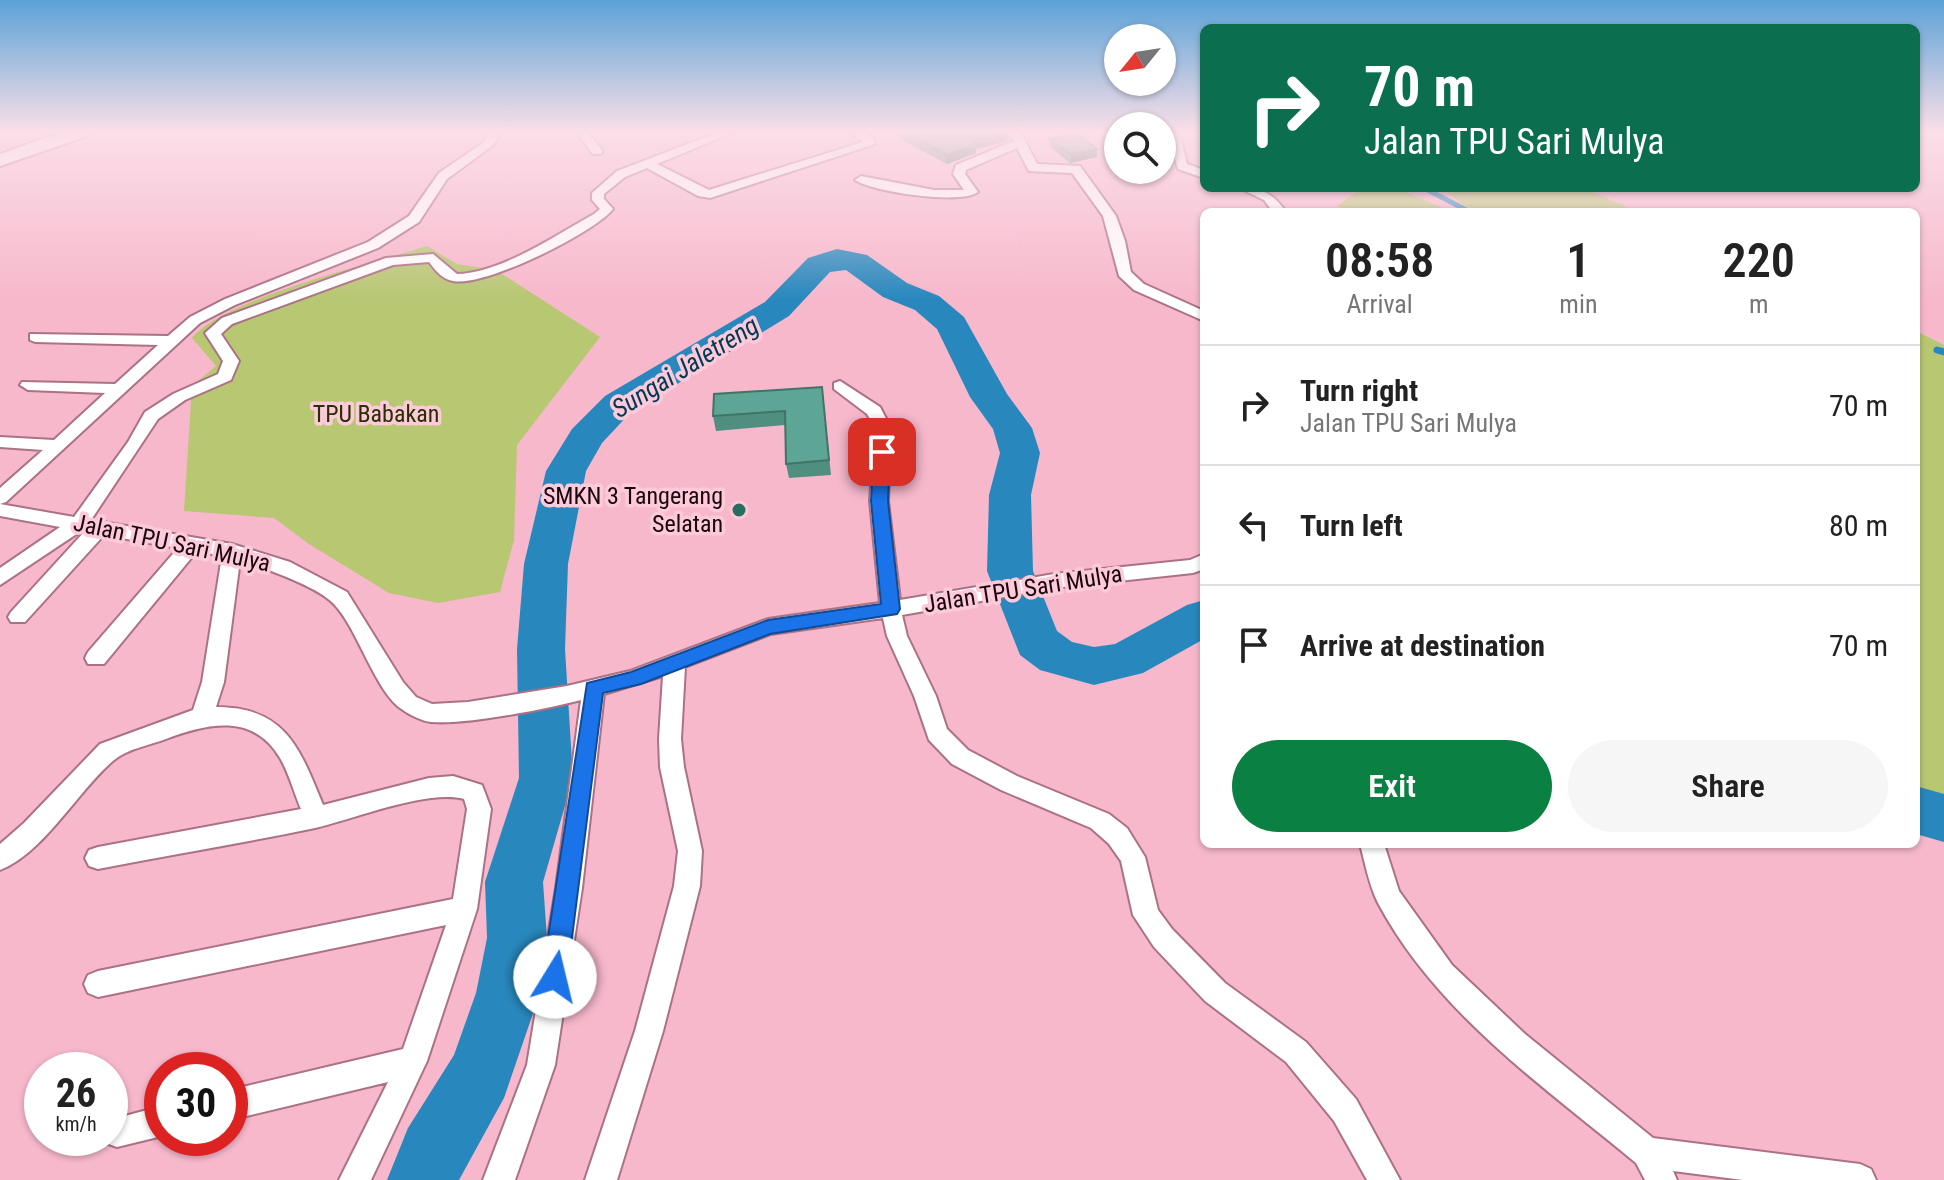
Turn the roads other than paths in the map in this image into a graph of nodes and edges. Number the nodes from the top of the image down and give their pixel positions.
1 (435, 188) edge
2 (603, 188) edge
3 (693, 188) edge
4 (729, 188) edge
5 (908, 188) edge
6 (969, 188) edge
7 (1091, 188) edge
8 (1255, 192) edge
9 (1277, 208) edge
10 (1200, 315) edge
11 (35, 337) dead end
12 (170, 341) junction
13 (28, 385) dead end
14 (840, 386) dead end
15 (118, 389) junction
16 (0, 442) edge
17 (57, 445) junction
18 (0, 498) edge
19 (0, 510) edge
20 (80, 522) junction
21 (101, 526) junction
22 (193, 543) junction
23 (232, 551) junction
24 (1200, 563) edge
25 (0, 578) edge
26 (891, 609) junction
27 (18, 617) dead end
28 (96, 658) dead end
29 (674, 664) junction
30 (594, 688) junction
31 (202, 716) junction
32 (316, 817) junction
33 (1373, 848) edge
34 (98, 858) dead end
35 (0, 859) edge
36 (464, 909) junction
37 (98, 984) dead end
38 (413, 1061) junction
39 (248, 1101) edge
40 (1647, 1152) junction
41 (355, 1180) edge
42 (499, 1180) edge
43 (601, 1180) edge
44 (1384, 1180) edge
45 (1661, 1180) edge
46 (1860, 1180) edge

1 - 12 street
2 - 20 street
3 - 4 street
5 - 6 street
7 - 10 street
8 - 9 street
11 - 12 street
12 - 15 street
13 - 15 street
14 - 26 street
15 - 17 street
16 - 17 street
17 - 18 street
19 - 20 street, Jalan TPU Sari Mulya
20 - 21 street, Jalan TPU Sari Mulya
20 - 25 street
21 - 22 street, Jalan TPU Sari Mulya
21 - 27 street
22 - 23 street, Jalan TPU Sari Mulya
22 - 28 street
23 - 30 street, Jalan TPU Sari Mulya
23 - 31 street
24 - 26 street, Jalan TPU Sari Mulya
26 - 29 street, Jalan TPU Sari Mulya
26 - 44 street
29 - 30 street, Jalan TPU Sari Mulya
29 - 43 street
30 - 42 street
31 - 32 street
31 - 35 street
32 - 34 street
32 - 36 street
33 - 40 street
36 - 37 street
36 - 38 street
38 - 39 street
38 - 41 street
40 - 45 street
40 - 46 street

